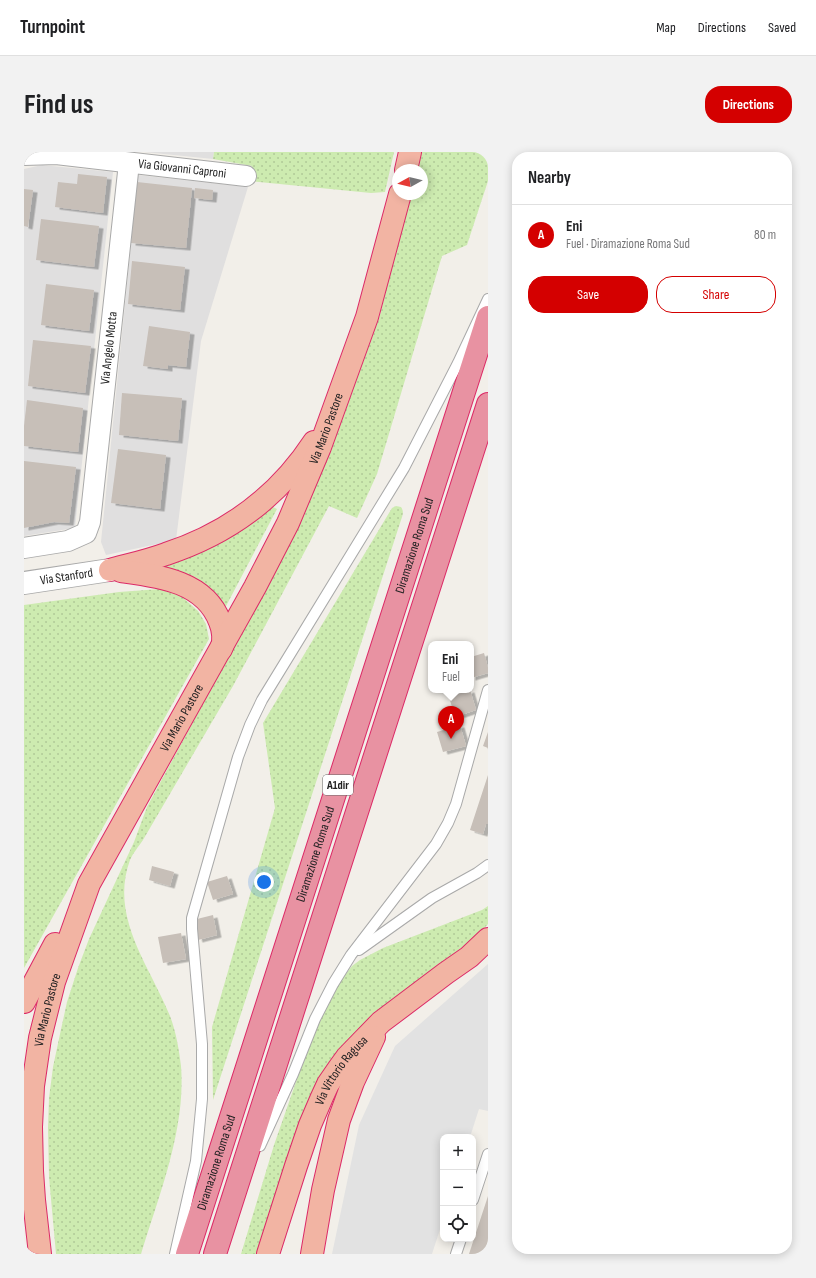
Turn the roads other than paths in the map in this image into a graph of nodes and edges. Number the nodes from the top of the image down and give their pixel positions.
1 (410, 152) edge
2 (24, 155) edge
3 (129, 163) junction
4 (407, 164) edge
5 (246, 176) dead end
6 (398, 200) edge
7 (488, 299) edge
8 (488, 317) edge
9 (488, 404) edge
10 (335, 405) junction
11 (24, 548) edge
12 (110, 570) junction
13 (24, 583) edge
14 (209, 671) junction
15 (488, 690) edge
16 (488, 865) edge
17 (88, 884) junction
18 (488, 939) edge
19 (351, 956) junction
20 (24, 1002) edge
21 (381, 1022) junction
22 (488, 1154) edge
23 (476, 1191) edge
24 (226, 1219) junction
25 (459, 1242) edge
26 (40, 1254) edge
27 (175, 1254) edge
28 (187, 1254) edge
29 (215, 1254) edge
30 (268, 1254) edge
31 (312, 1254) edge
32 (456, 1254) edge

1 - 4 highway
2 - 3 street, Via Giovanni Caproni
3 - 5 street, Via Giovanni Caproni
3 - 11 street, Via Angelo Motta
6 - 10 highway, Via Mario Pastore
7 - 27 lane
8 - 28 highway, Diramazione Roma Sud / A1dir
9 - 24 highway, Diramazione Roma Sud / A1dir
10 - 12 highway
10 - 14 highway, Via Mario Pastore
12 - 13 street, Via Stanford
12 - 14 highway
14 - 17 highway, Via Mario Pastore
15 - 19 lane
16 - 19 lane
17 - 20 highway
17 - 26 highway, Via Mario Pastore
18 - 21 highway, Via Vittorio Ragusa
19 - 24 lane
21 - 30 highway, Via Vittorio Ragusa
21 - 31 highway
22 - 23 lane
24 - 29 highway, Diramazione Roma Sud / A1dir
25 - 32 lane

